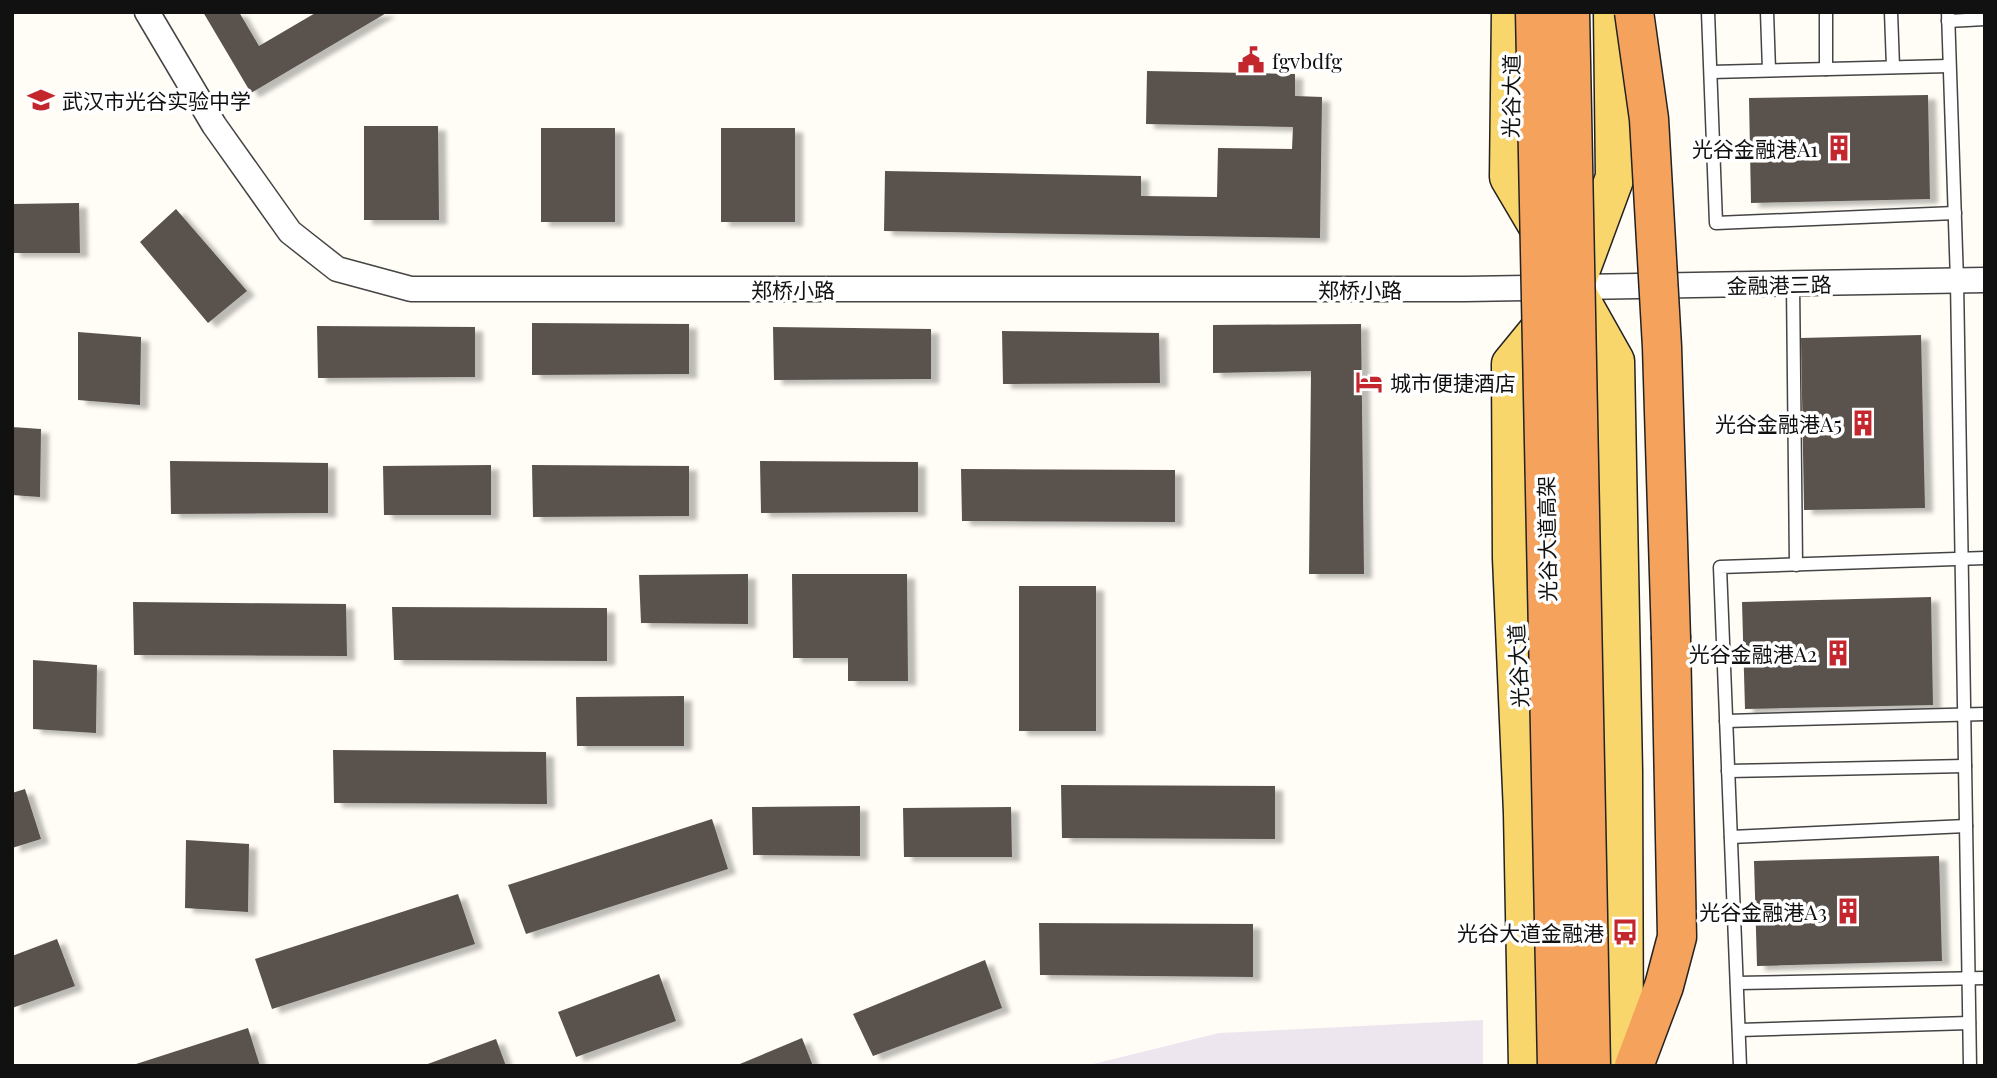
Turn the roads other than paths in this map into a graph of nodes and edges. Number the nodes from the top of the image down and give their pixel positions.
1 (147, 12) edge
2 (1511, 12) edge
3 (1535, 12) edge
4 (1570, 12) edge
5 (1613, 12) edge
6 (1634, 12) edge
7 (1709, 12) edge
8 (1767, 12) edge
9 (1826, 12) edge
10 (1891, 12) edge
11 (1948, 17) edge
12 (1985, 19) edge
13 (1950, 66) junction
14 (1894, 67) junction
15 (1826, 69) junction
16 (1769, 70) junction
17 (1710, 72) junction
18 (1955, 214) junction
19 (1985, 280) edge
20 (1956, 281) junction
21 (1793, 284) junction
22 (1574, 288) junction
23 (1985, 558) edge
24 (1961, 559) junction
25 (1796, 565) junction
26 (1985, 714) edge
27 (1964, 715) junction
28 (1726, 721) junction
29 (1965, 766) junction
30 (1728, 771) junction
31 (1966, 826) junction
32 (1731, 837) junction
33 (1985, 978) edge
34 (1968, 979) junction
35 (1737, 983) junction
36 (1969, 1023) junction
37 (1739, 1030) junction
38 (1528, 1066) edge
39 (1557, 1066) edge
40 (1591, 1066) edge
41 (1624, 1066) edge
42 (1634, 1066) edge
43 (1740, 1066) edge
44 (1970, 1066) edge

1 - 22 street, 郑桥小路
2 - 22 main road, 光谷大道
3 - 39 highway, 光谷大道高架, bridge
4 - 40 highway, 光谷大道高架, bridge
5 - 22 main road, 光谷大道
6 - 42 highway, bridge
7 - 17 lane
8 - 16 lane
9 - 15 lane
10 - 14 lane
11 - 12 lane
11 - 13 lane
13 - 14 lane
13 - 18 lane
14 - 15 lane
15 - 16 lane
16 - 17 lane
17 - 18 lane
18 - 20 lane
19 - 20 street, 金融港三路
20 - 21 street, 金融港三路
20 - 24 lane
21 - 22 street, 金融港三路
21 - 25 lane
22 - 38 main road, 光谷大道
22 - 41 main road, 光谷大道
23 - 24 lane
24 - 25 lane
24 - 27 lane
25 - 28 lane
26 - 27 lane
27 - 28 lane
27 - 29 lane
28 - 30 lane
29 - 30 lane
29 - 31 lane
30 - 32 lane
31 - 32 lane
31 - 34 lane
32 - 35 lane
33 - 34 lane
34 - 35 lane
34 - 36 lane
35 - 37 lane
36 - 37 lane
36 - 44 lane
37 - 43 lane

